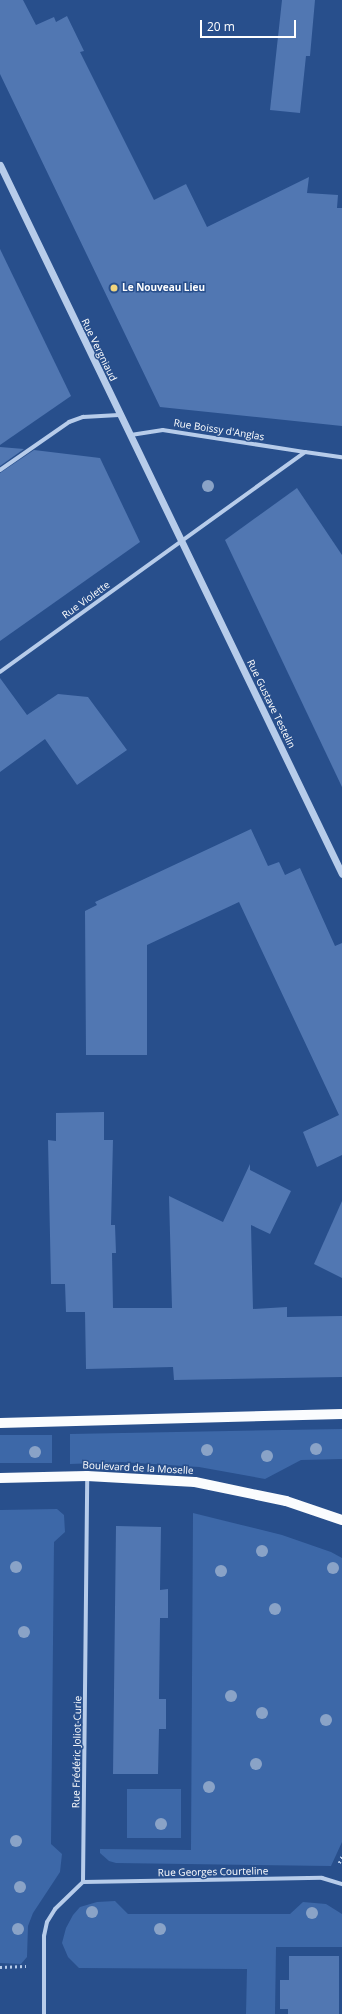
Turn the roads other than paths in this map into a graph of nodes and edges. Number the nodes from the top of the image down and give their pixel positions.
1 (0, 165) edge
2 (119, 415) junction
3 (129, 436) junction
4 (305, 452) junction
5 (342, 456) edge
6 (0, 470) edge
7 (182, 542) junction
8 (0, 672) edge
9 (342, 874) edge
10 (342, 1414) edge
11 (0, 1423) edge
12 (87, 1476) junction
13 (0, 1478) edge
14 (342, 1520) edge
15 (83, 1882) junction
16 (342, 1884) edge
17 (44, 2014) edge

1 - 2 street, Rue Vergniaud
2 - 3 street, Rue Vergniaud
2 - 6 street
3 - 4 street, Rue Boissy d'Anglas
3 - 7 street, Rue Vergniaud
4 - 5 street, Rue Boissy d'Anglas
4 - 7 street
7 - 8 street, Rue Violette
7 - 9 street, Rue Gustave Testelin
10 - 11 main road
12 - 13 main road, Boulevard de la Moselle
12 - 14 main road, Boulevard de la Moselle
12 - 15 street, Rue Frédéric Joliot-Curie
15 - 16 street, Rue Georges Courteline
15 - 17 street

